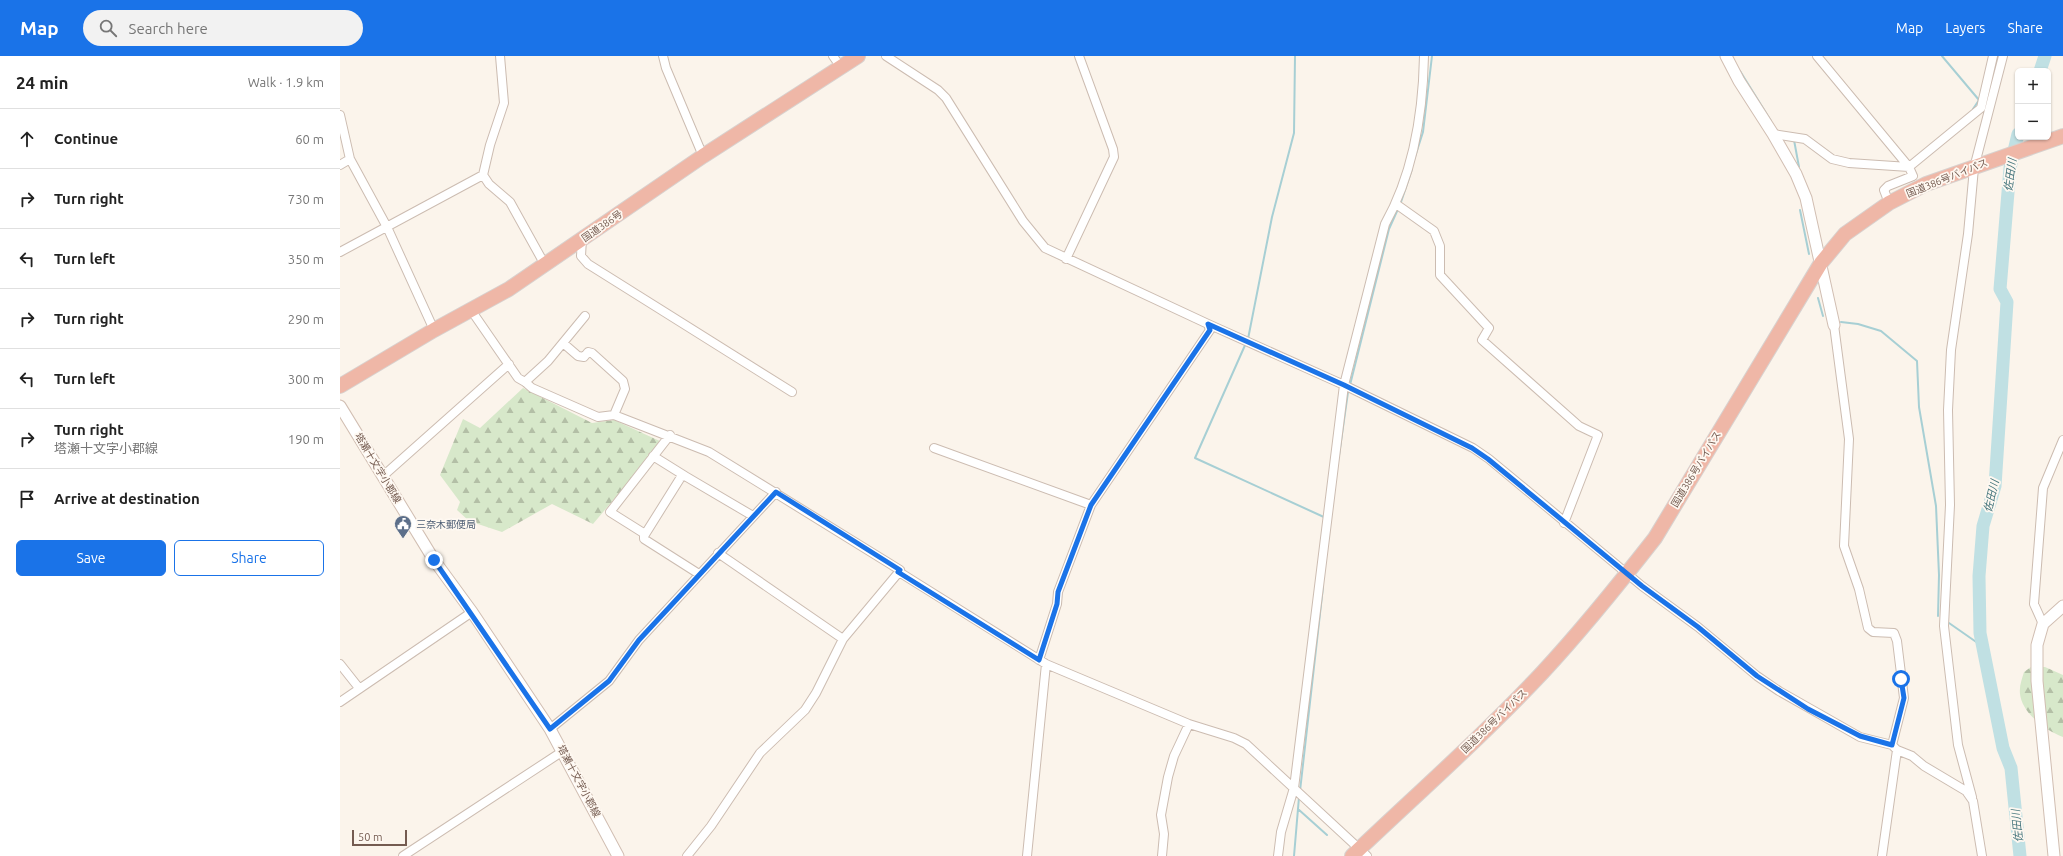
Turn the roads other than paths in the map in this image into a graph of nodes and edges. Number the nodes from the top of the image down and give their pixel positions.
1 (500, 56) edge
2 (663, 56) edge
3 (858, 56) edge
4 (886, 56) edge
5 (1079, 56) edge
6 (1424, 56) edge
7 (1726, 56) edge
8 (1817, 56) edge
9 (1993, 56) edge
10 (2003, 56) edge
11 (837, 61) edge
12 (340, 115) edge
13 (1773, 134) junction
14 (2063, 136) edge
15 (703, 156) junction
16 (350, 159) junction
17 (340, 165) edge
18 (1909, 167) junction
19 (1974, 168) junction
20 (482, 174) junction
21 (1889, 203) junction
22 (1396, 204) junction
23 (387, 227) junction
24 (582, 239) junction
25 (340, 252) edge
26 (1066, 258) junction
27 (1821, 263) junction
28 (545, 265) junction
29 (471, 310) junction
30 (585, 316) dead end
31 (1208, 324) junction
32 (1834, 325) joint
33 (434, 330) junction
34 (563, 343) junction
35 (509, 364) junction
36 (524, 382) junction
37 (1344, 385) junction
38 (340, 386) edge
39 (792, 392) dead end
40 (340, 406) edge
41 (614, 415) junction
42 (669, 436) junction
43 (2063, 440) edge
44 (934, 448) dead end
45 (653, 456) junction
46 (382, 476) junction
47 (685, 476) junction
48 (776, 492) junction
49 (1091, 505) junction
50 (753, 516) junction
51 (1564, 523) junction
52 (645, 534) junction
53 (718, 553) junction
54 (898, 572) junction
55 (699, 574) junction
56 (1627, 574) junction
57 (2063, 606) edge
58 (472, 612) junction
59 (2043, 624) junction
60 (843, 639) junction
61 (1043, 662) junction
62 (340, 664) edge
63 (359, 688) junction
64 (340, 702) edge
65 (1189, 724) junction
66 (550, 729) junction
67 (1894, 748) junction
68 (563, 750) junction
69 (1294, 788) junction
70 (1973, 801) junction
71 (1360, 854) edge
72 (403, 856) edge
73 (618, 856) edge
74 (687, 856) edge
75 (1027, 856) edge
76 (1162, 856) edge
77 (1278, 856) edge
78 (1882, 856) edge
79 (1982, 856) edge
80 (2054, 856) edge

1 - 20 street
2 - 15 street
3 - 11 highway, 国道386号
4 - 26 street
5 - 26 street
6 - 22 street
7 - 13 street
8 - 18 street
9 - 18 street
10 - 19 street
11 - 15 highway, 国道386号
12 - 16 street
13 - 18 street
13 - 27 street
14 - 19 highway, 国道386号バイパス
15 - 24 highway, 国道386号
16 - 17 street
16 - 23 street
18 - 21 street
19 - 21 highway, 国道386号バイパス
19 - 70 street
20 - 23 street
20 - 28 street
21 - 27 highway, 国道386号バイパス
22 - 37 street
22 - 51 street
23 - 25 street
23 - 33 street
24 - 28 highway, 国道386号
24 - 39 street
26 - 31 street
27 - 32 street
27 - 56 highway, 国道386号バイパス
28 - 29 highway, 国道386号
29 - 33 highway, 国道386号
29 - 35 street
30 - 34 street
31 - 37 street
31 - 49 street
32 - 67 street
33 - 38 highway, 国道386号
34 - 36 street
34 - 41 street
35 - 36 street
35 - 46 street
36 - 41 street
37 - 51 street
37 - 69 street
40 - 46 street, 塔瀬十文字小郡線
41 - 42 street
42 - 45 street
42 - 48 street
43 - 59 street
44 - 49 street
45 - 47 street
45 - 52 street
46 - 58 street, 塔瀬十文字小郡線
47 - 50 street
47 - 52 street
48 - 50 street
48 - 54 street
49 - 61 street
50 - 53 street
51 - 56 street
52 - 55 street
53 - 55 street
53 - 60 street
54 - 60 street
54 - 61 street
55 - 66 street
56 - 67 street
56 - 71 highway, 国道386号バイパス
57 - 59 street
58 - 63 street
58 - 66 street, 塔瀬十文字小郡線
59 - 80 street
60 - 74 street
61 - 65 street
61 - 75 street
62 - 63 street
63 - 64 street
65 - 69 street
65 - 76 street
66 - 68 street, 塔瀬十文字小郡線
67 - 70 street
67 - 78 street
68 - 72 street
68 - 73 street, 塔瀬十文字小郡線
69 - 71 street
69 - 77 street
70 - 79 street

